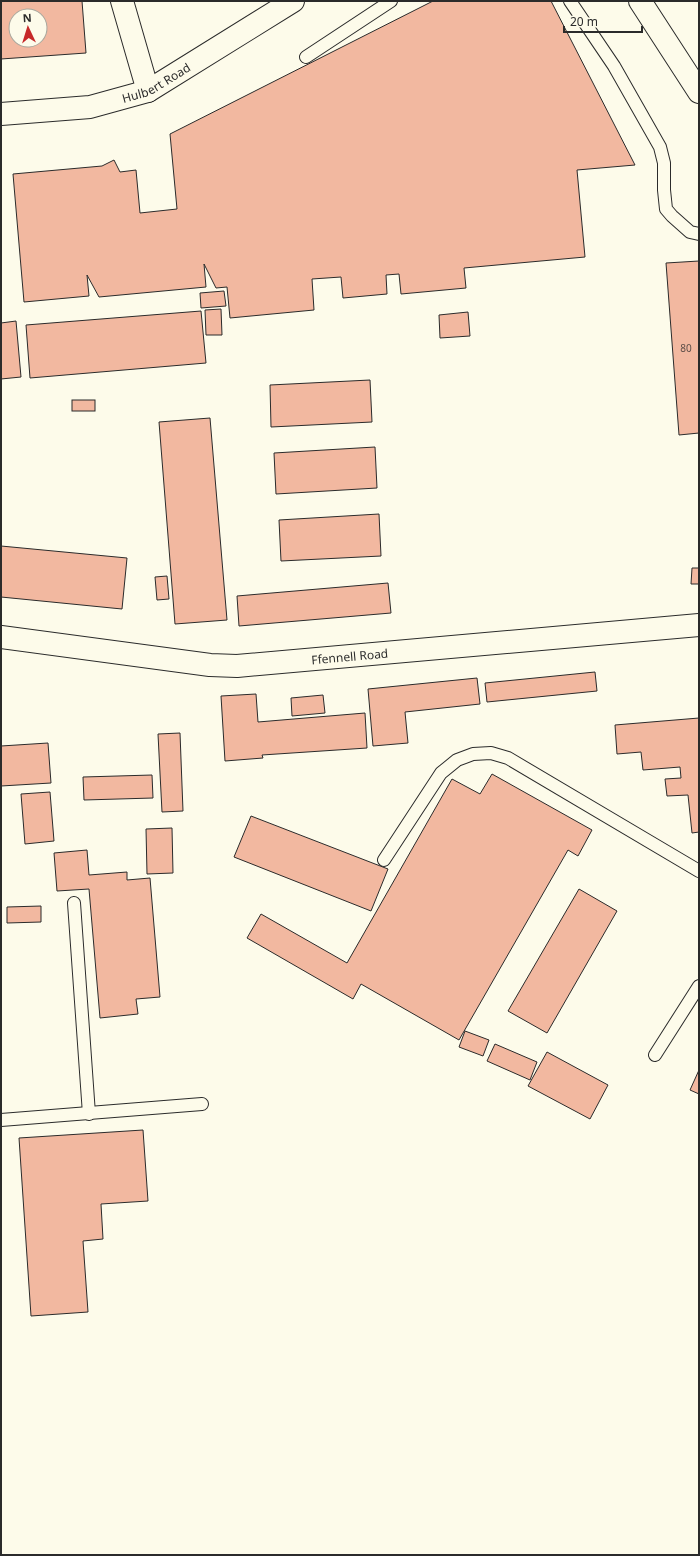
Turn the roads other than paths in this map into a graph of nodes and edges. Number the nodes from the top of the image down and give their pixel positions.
1 (122, 1) edge
2 (293, 1) edge
3 (391, 1) edge
4 (570, 1) edge
5 (640, 1) edge
6 (306, 57) dead end
7 (148, 91) junction
8 (699, 92) edge
9 (1, 114) edge
10 (699, 234) edge
11 (699, 625) edge
12 (1, 637) edge
13 (384, 860) dead end
14 (699, 871) edge
15 (74, 903) dead end
16 (699, 986) edge
17 (655, 1055) dead end
18 (202, 1104) dead end
19 (89, 1114) junction
20 (1, 1120) edge

1 - 7 street
2 - 7 street, Hulbert Road
3 - 6 lane
4 - 10 lane
5 - 8 street
7 - 9 street, Hulbert Road
11 - 12 street, Ffennell Road
13 - 14 lane
15 - 19 lane
16 - 17 lane
18 - 19 lane
19 - 20 lane

